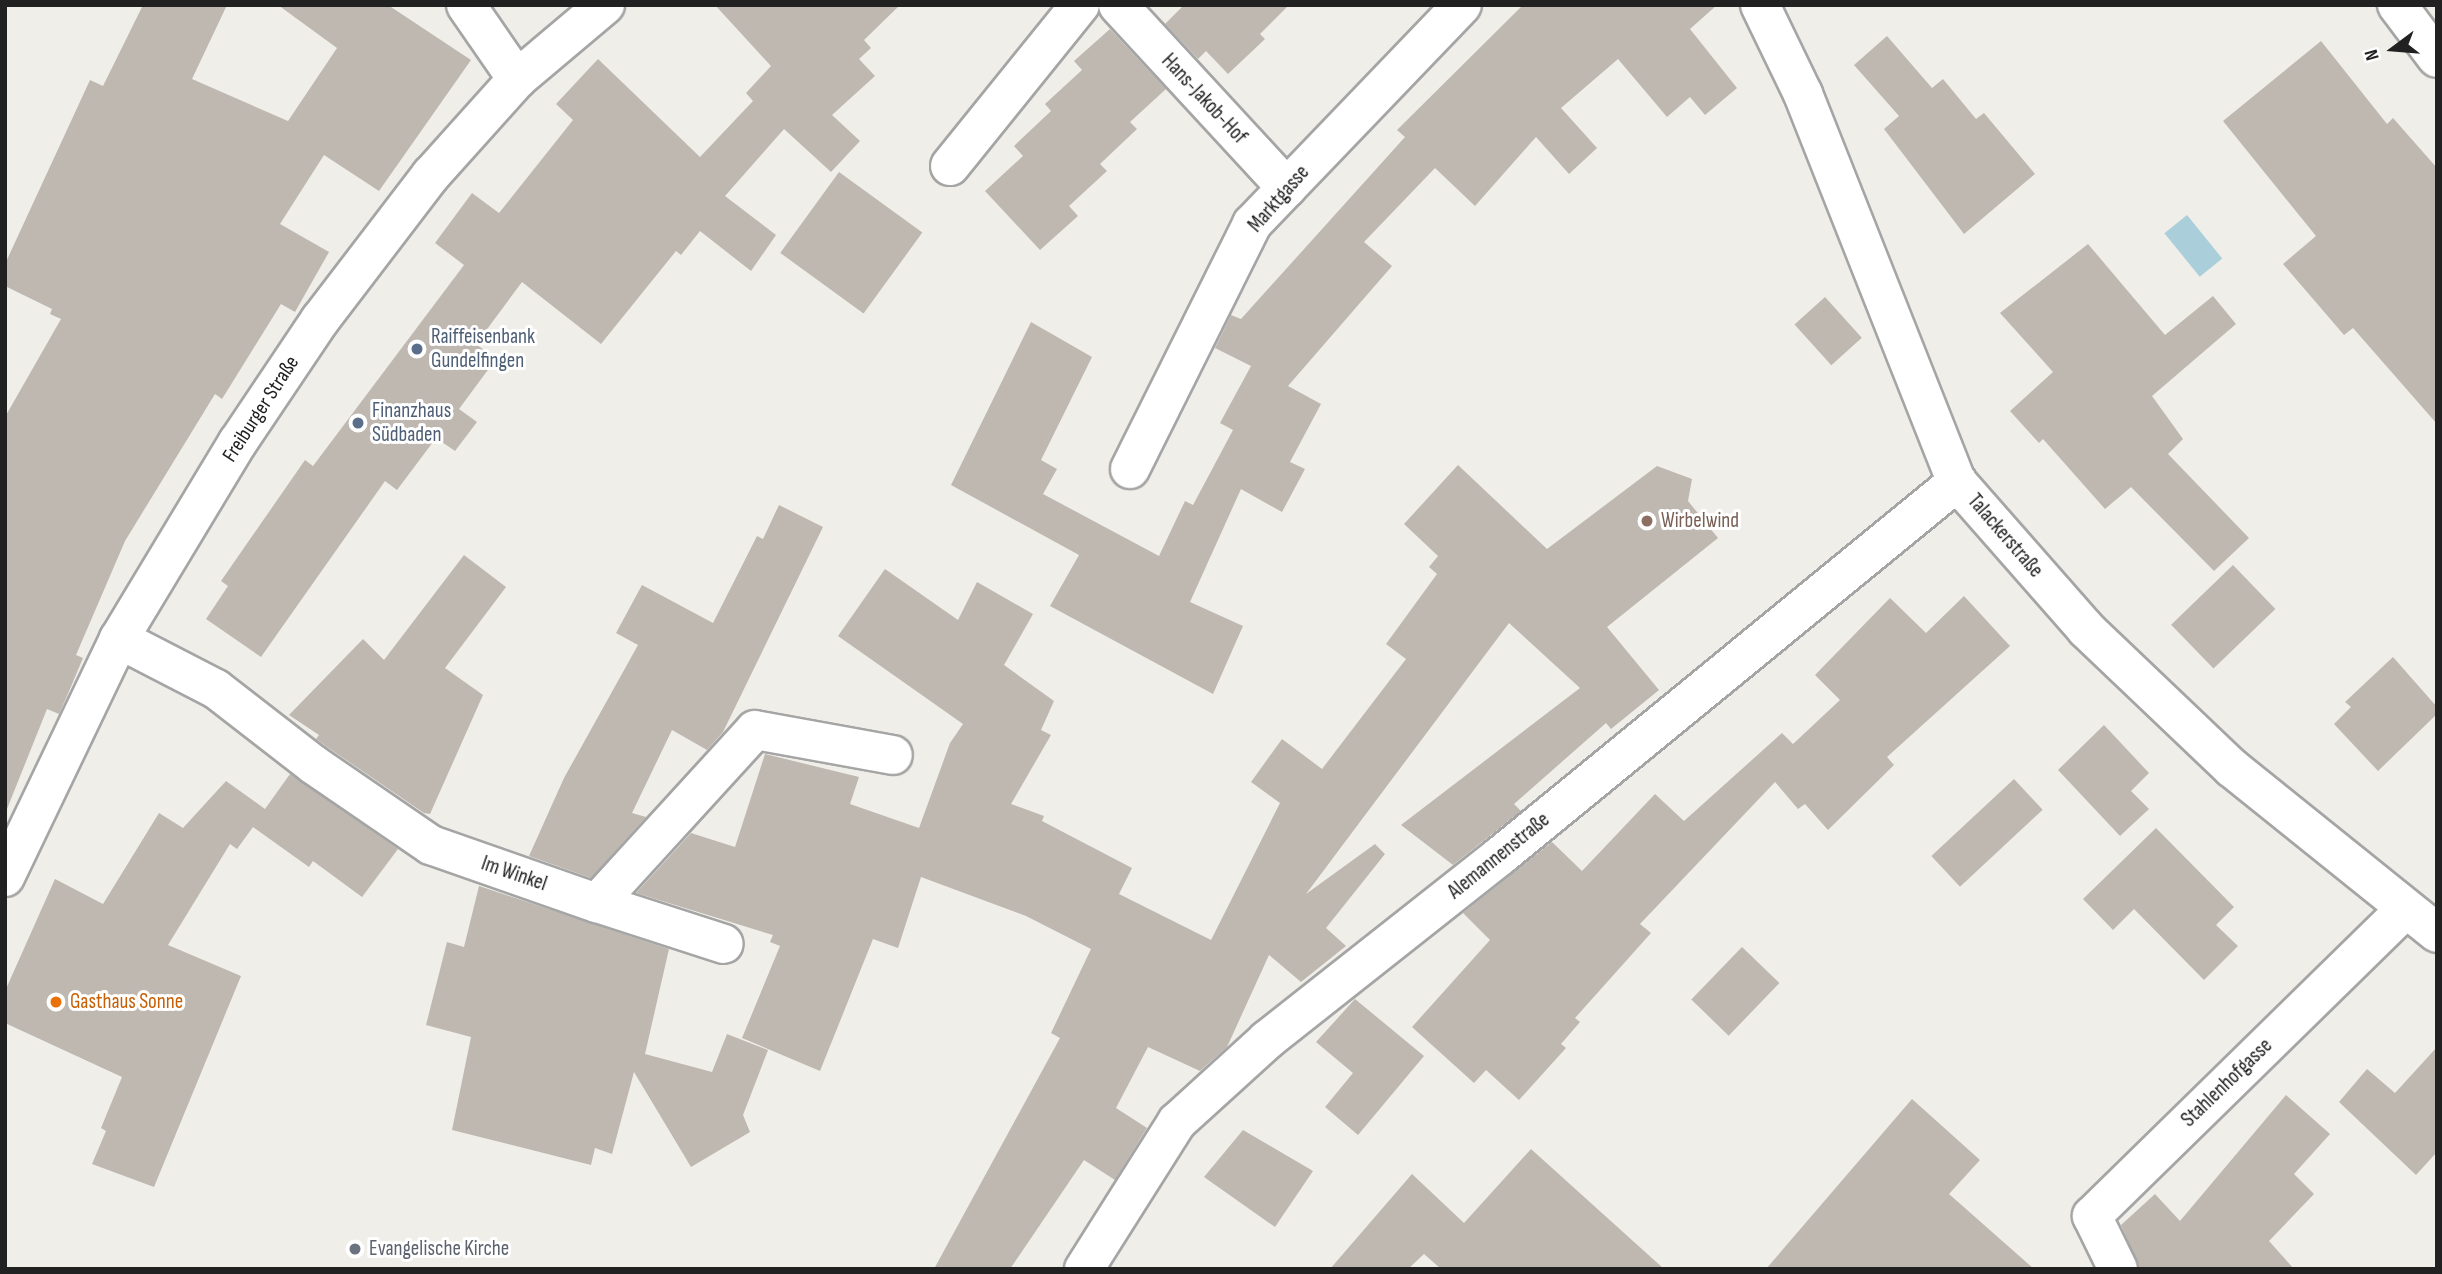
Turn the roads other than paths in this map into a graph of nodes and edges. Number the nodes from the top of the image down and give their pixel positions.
1 (466, 5) edge
2 (605, 5) edge
3 (1080, 5) edge
4 (1462, 5) edge
5 (1760, 5) edge
6 (2397, 5) edge
7 (1122, 7) edge
8 (2437, 58) edge
9 (517, 79) junction
10 (950, 166) dead end
11 (1287, 188) junction
12 (1130, 469) dead end
13 (1957, 482) junction
14 (119, 639) junction
15 (894, 755) dead end
16 (5, 877) edge
17 (597, 903) junction
18 (2405, 910) junction
19 (2437, 933) edge
20 (724, 944) dead end
21 (1084, 1269) edge
22 (2118, 1269) edge

1 - 9 street
2 - 9 street, Freiburger Straße
3 - 10 street
4 - 11 street, Marktgasse
5 - 13 street, Talackerstraße
6 - 8 street
7 - 11 street, Hans-Jakob-Hof
9 - 14 street, Freiburger Straße
11 - 12 street, Marktgasse
13 - 18 street, Talackerstraße
13 - 21 street, Alemannenstraße
14 - 16 street, Freiburger Straße
14 - 17 street, Im Winkel
15 - 17 street
17 - 20 street, Im Winkel
18 - 19 street, Talackerstraße
18 - 22 street, Stahlenhofgasse

